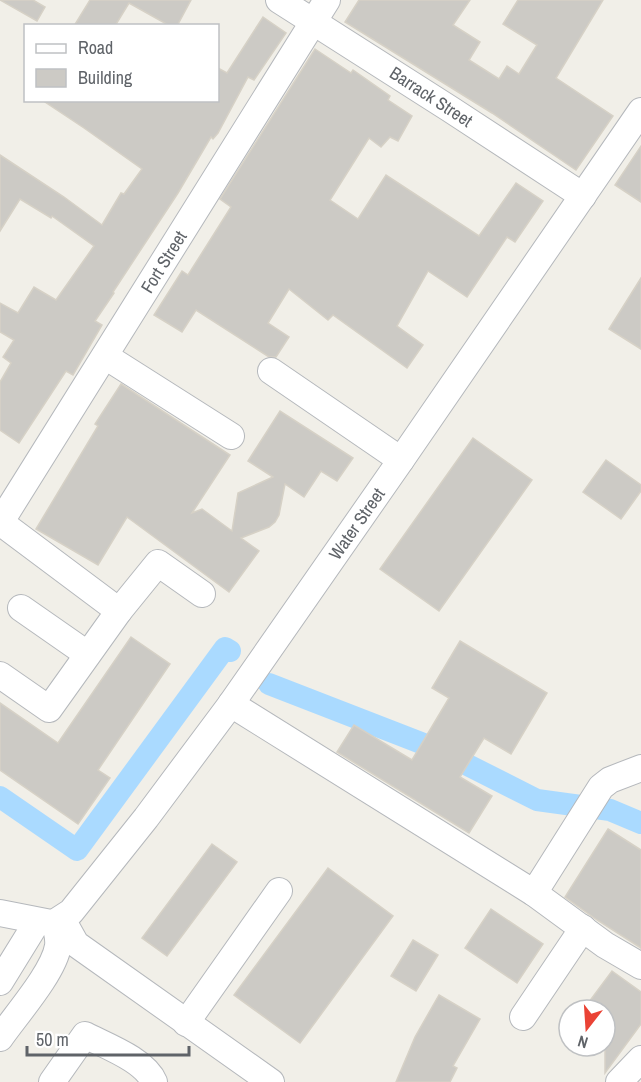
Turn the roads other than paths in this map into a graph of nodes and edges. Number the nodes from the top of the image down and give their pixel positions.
1 (279, 0) edge
2 (327, 0) edge
3 (314, 22) junction
4 (641, 111) edge
5 (583, 196) junction
6 (105, 356) junction
7 (271, 371) dead end
8 (231, 436) dead end
9 (401, 460) junction
10 (0, 523) edge
11 (202, 594) dead end
12 (21, 608) dead end
13 (119, 611) junction
14 (87, 654) junction
15 (0, 675) edge
16 (231, 704) junction
17 (641, 768) edge
18 (279, 891) dead end
19 (534, 893) junction
20 (0, 913) edge
21 (51, 921) junction
22 (583, 928) junction
23 (641, 966) edge
24 (0, 982) edge
25 (523, 1017) dead end
26 (186, 1023) junction
27 (0, 1038) edge
28 (641, 1059) edge
29 (52, 1082) edge
30 (154, 1082) edge
31 (271, 1082) edge
32 (619, 1082) edge

1 - 3 street, Barrack Street
2 - 3 street, Fort Street
3 - 5 street, Barrack Street
3 - 6 street, Fort Street
4 - 5 street, Water Street
5 - 9 street, Water Street
6 - 8 street
6 - 10 street, Fort Street
7 - 9 street
9 - 16 street, Water Street
10 - 13 street
11 - 13 street
12 - 14 street
13 - 14 street
14 - 15 street
16 - 19 street
16 - 21 street, Water Street
17 - 19 street
18 - 26 street
19 - 22 street
20 - 21 street
21 - 24 street, Water Street
21 - 26 street
21 - 27 street
22 - 23 street
22 - 25 street
26 - 31 street
28 - 32 street
29 - 30 street

